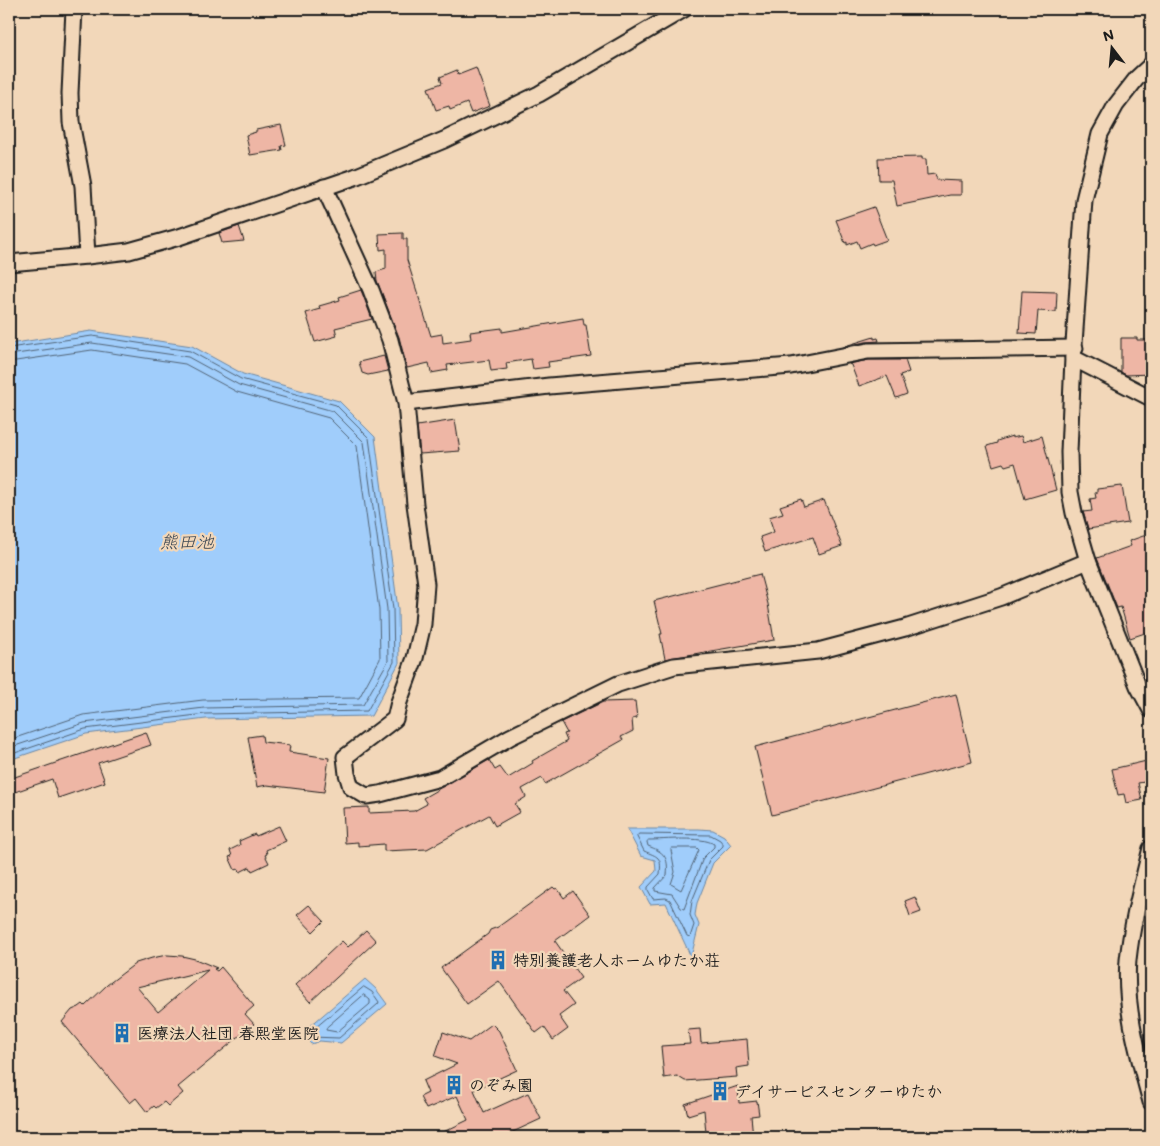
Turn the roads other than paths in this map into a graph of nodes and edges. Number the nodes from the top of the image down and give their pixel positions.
1 (74, 9) edge
2 (684, 9) edge
3 (1151, 65) edge
4 (324, 187) junction
5 (87, 256) junction
6 (9, 263) edge
7 (1074, 353) junction
8 (1151, 398) edge
9 (406, 403) junction
10 (1088, 562) junction
11 (1151, 710) edge
12 (1151, 848) edge
13 (1151, 1102) edge

1 - 5 street
2 - 4 street
3 - 7 street
4 - 5 street
4 - 9 street
5 - 6 street
7 - 8 street
7 - 9 street
7 - 10 street
9 - 10 street
10 - 11 street
12 - 13 street

